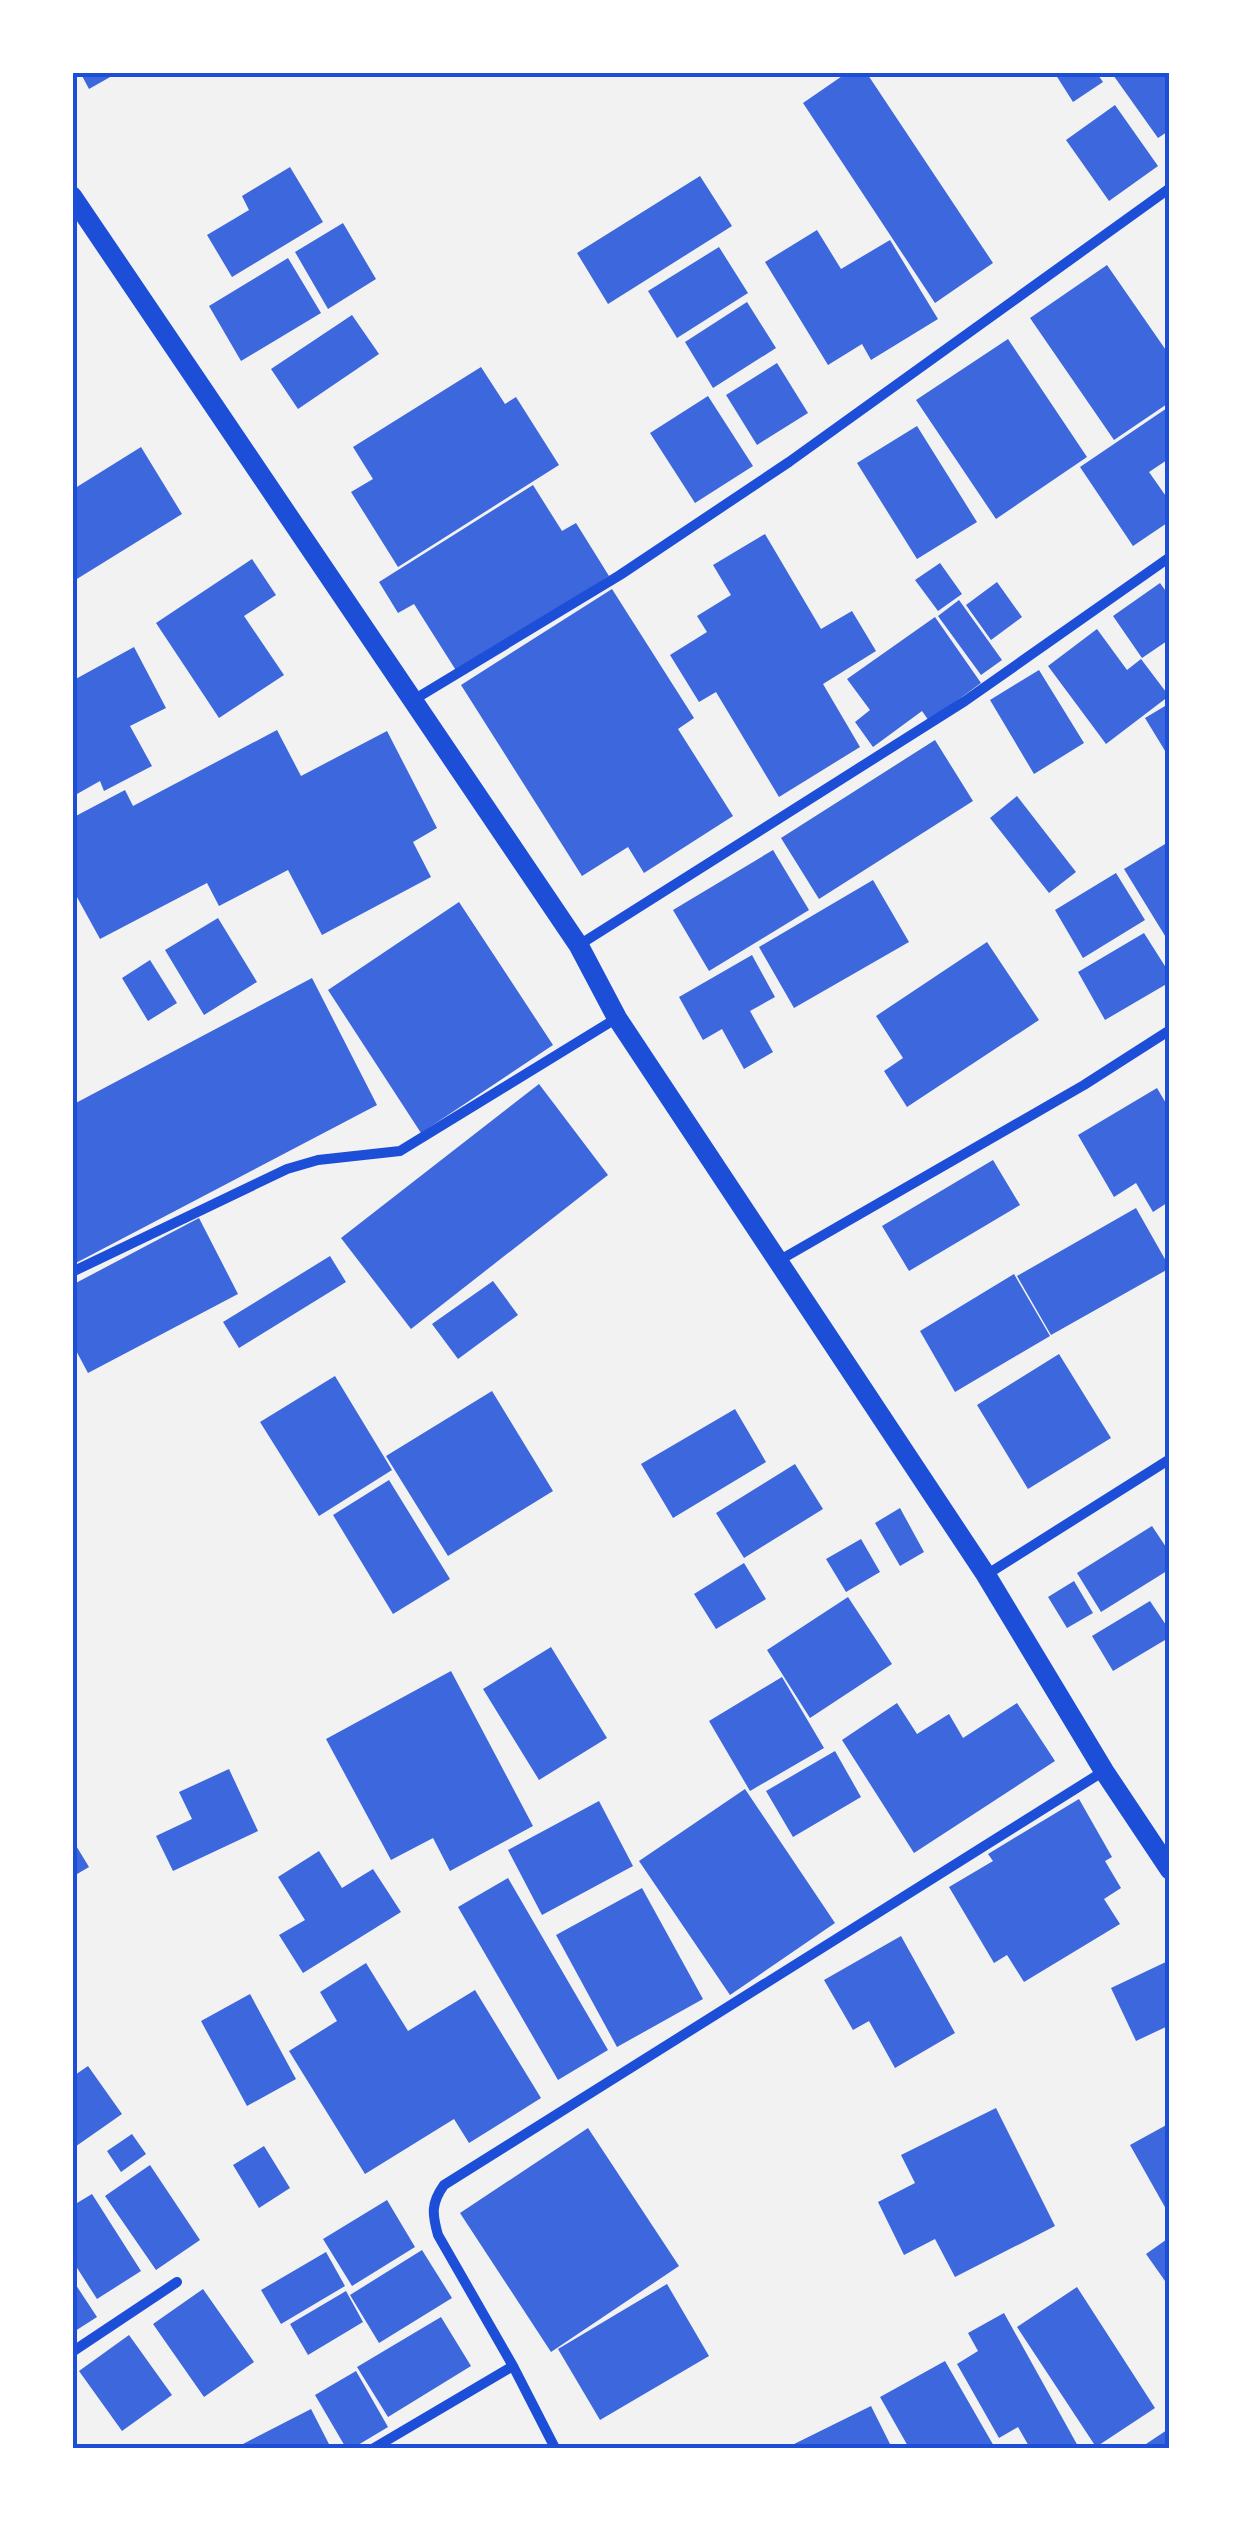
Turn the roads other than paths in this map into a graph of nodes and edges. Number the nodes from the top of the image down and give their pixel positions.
1 (1170, 188) edge
2 (72, 196) edge
3 (1170, 557) edge
4 (415, 699) junction
5 (578, 946) junction
6 (618, 1018) junction
7 (1170, 1030) edge
8 (780, 1260) junction
9 (72, 1272) edge
10 (1170, 1459) edge
11 (986, 1574) junction
12 (1104, 1771) junction
13 (1170, 1870) edge
14 (178, 2282) dead end
15 (72, 2352) edge
16 (513, 2366) junction
17 (374, 2448) edge
18 (555, 2448) edge

1 - 4 street
2 - 4 main road
3 - 5 street
4 - 5 main road
5 - 6 main road
6 - 8 main road
6 - 9 street
7 - 8 street
8 - 11 main road
10 - 11 street
11 - 12 main road
12 - 13 main road
12 - 16 street
14 - 15 street
16 - 17 street
16 - 18 street

